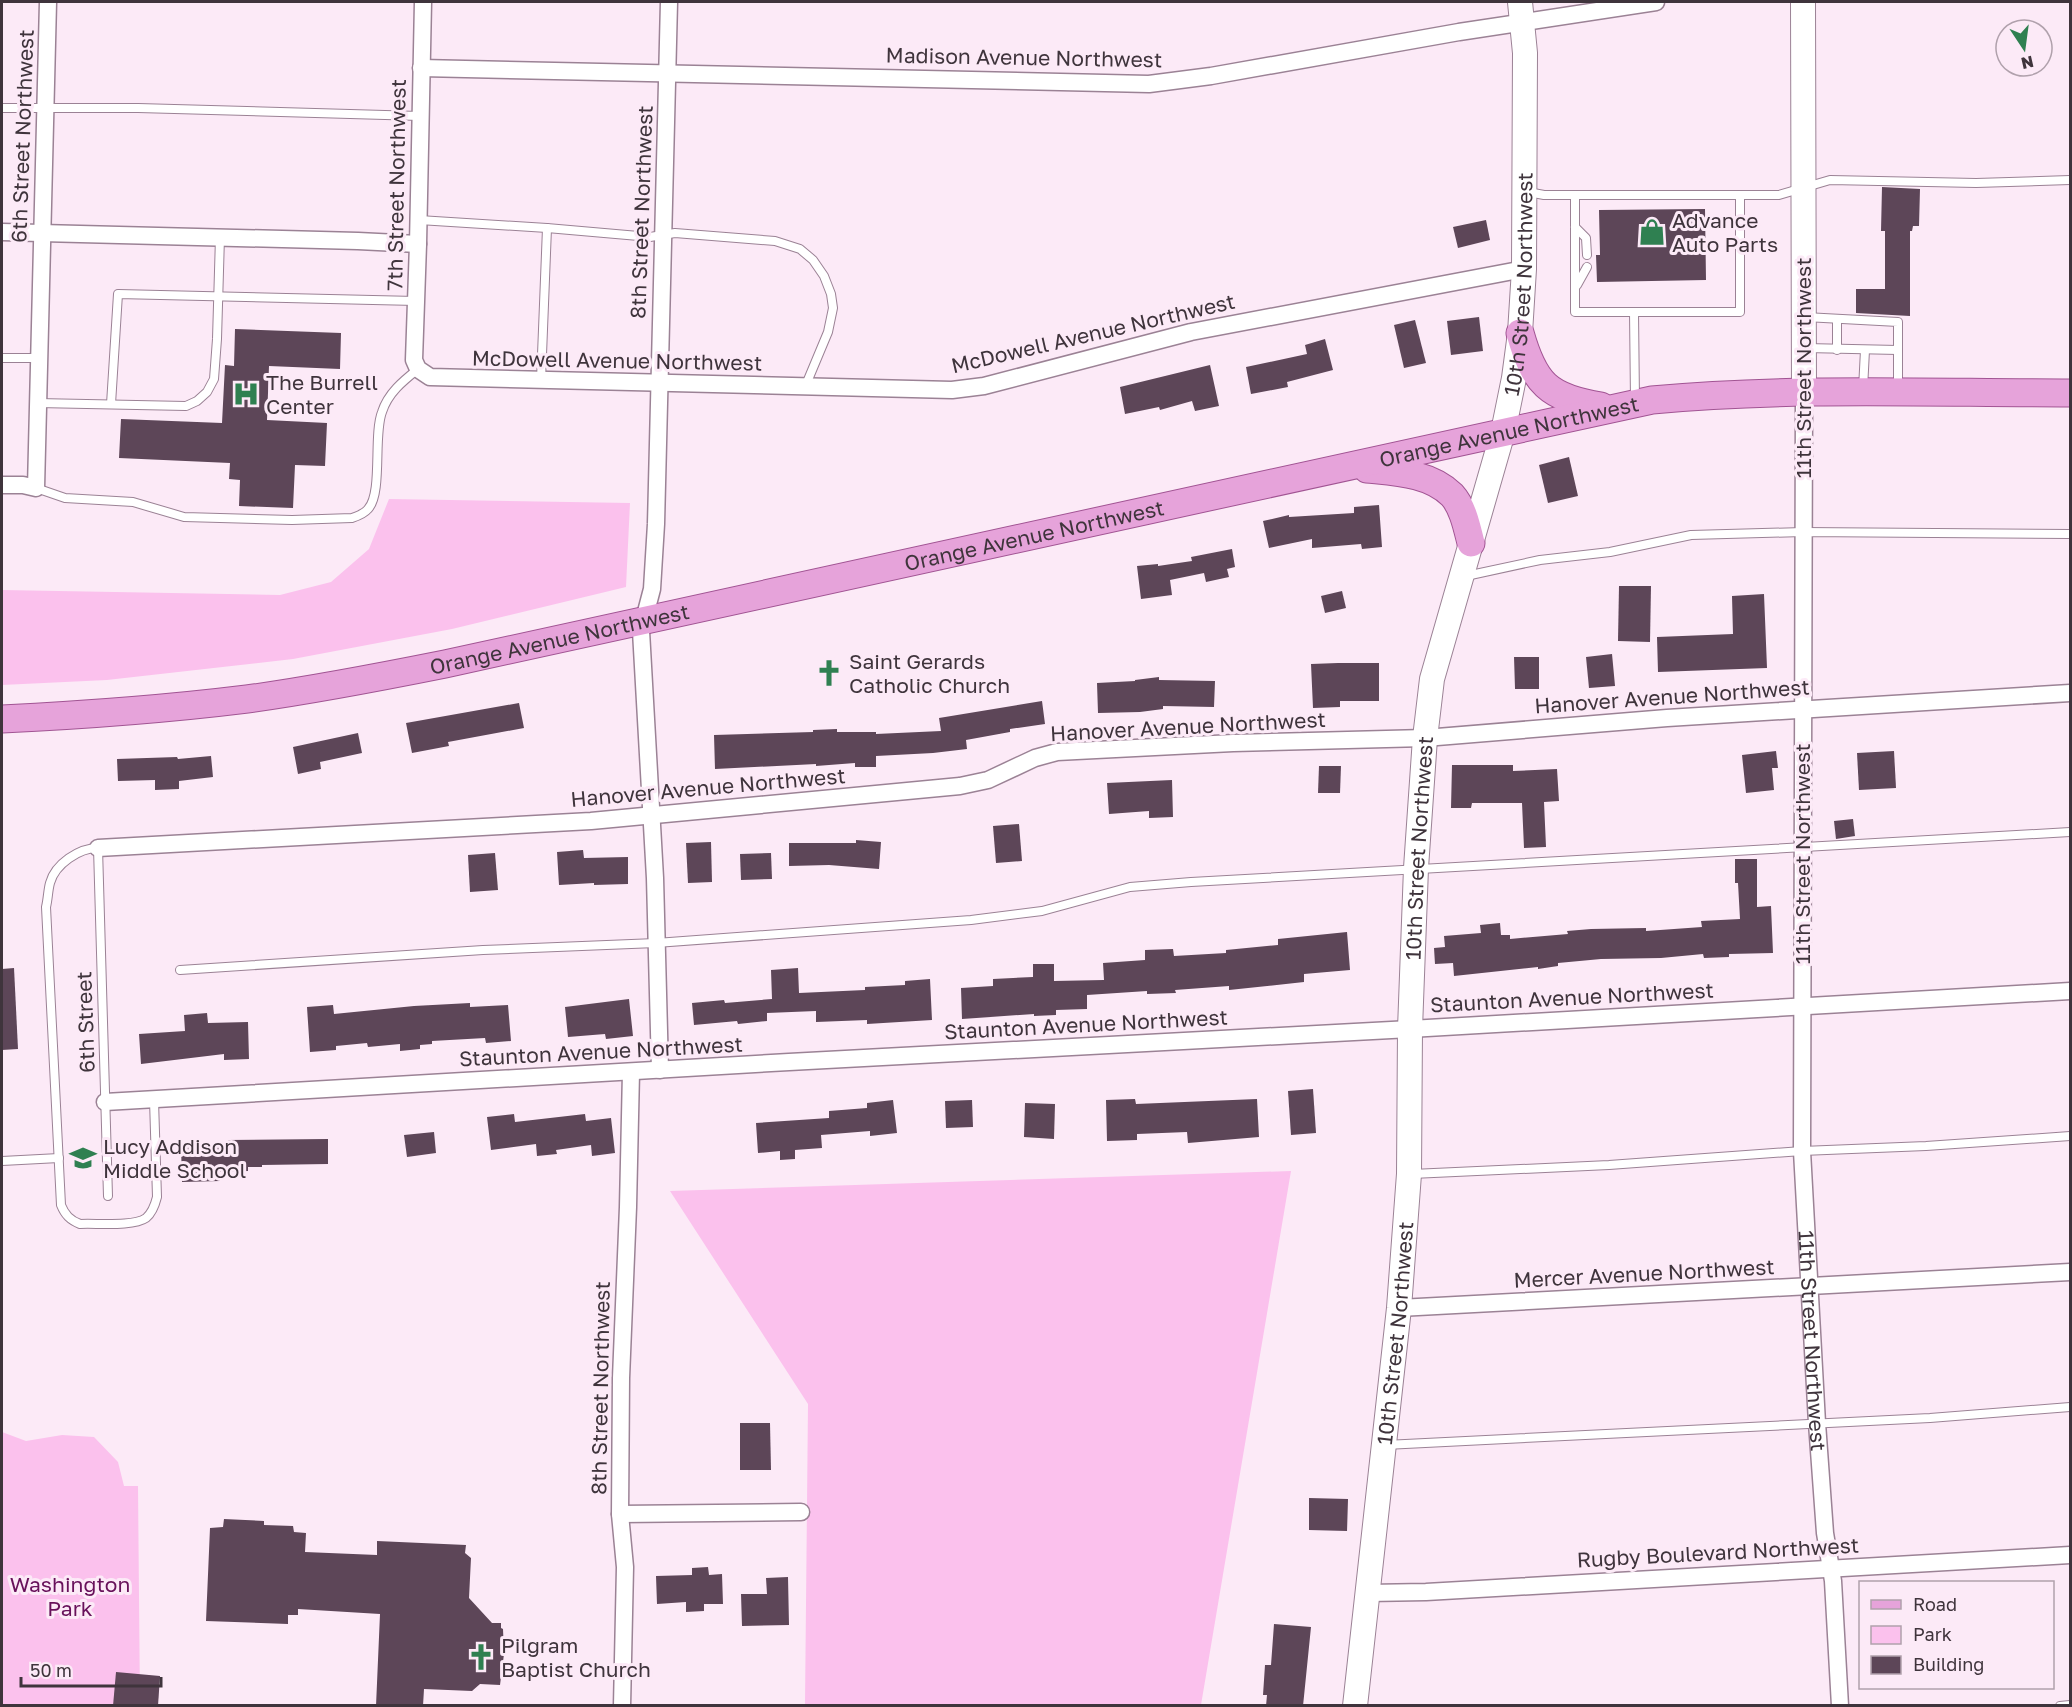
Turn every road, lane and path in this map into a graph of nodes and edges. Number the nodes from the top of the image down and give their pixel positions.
1 (48, 2) edge
2 (423, 2) edge
3 (669, 2) edge
4 (1656, 2) edge
5 (1803, 2) edge
6 (1521, 12) edge
7 (421, 68) junction
8 (668, 73) junction
9 (2, 108) edge
10 (47, 108) junction
11 (420, 116) junction
12 (2070, 180) edge
13 (1803, 188) junction
14 (1524, 192) junction
15 (1575, 195) junction
16 (1740, 195) junction
17 (419, 220) junction
18 (1575, 226) junction
19 (547, 228) junction
20 (2, 232) edge
21 (43, 233) junction
22 (663, 236) junction
23 (220, 237) junction
24 (418, 244) junction
25 (1587, 255) dead end
26 (1587, 267) dead end
27 (1524, 269) junction
28 (1576, 287) junction
29 (218, 295) junction
30 (416, 301) junction
31 (1634, 312) junction
32 (1804, 317) junction
33 (1837, 319) junction
34 (1520, 333) junction
35 (1804, 348) junction
36 (1837, 350) junction
37 (1865, 350) junction
38 (1898, 350) junction
39 (2, 358) edge
40 (38, 358) junction
41 (418, 369) junction
42 (541, 381) junction
43 (659, 382) junction
44 (805, 387) junction
45 (1804, 393) junction
46 (1863, 393) junction
47 (1899, 393) junction
48 (2070, 393) edge
49 (37, 403) junction
50 (111, 405) junction
51 (1623, 406) junction
52 (1503, 432) junction
53 (1346, 466) junction
54 (2, 485) edge
55 (36, 488) junction
56 (1803, 532) junction
57 (2070, 534) edge
58 (1471, 543) junction
59 (1461, 577) junction
60 (644, 620) junction
61 (2070, 693) edge
62 (1803, 709) junction
63 (2, 719) edge
64 (1425, 738) junction
65 (652, 816) junction
66 (2070, 832) edge
67 (1802, 847) junction
68 (98, 848) junction
69 (1416, 868) junction
70 (656, 944) junction
71 (180, 970) dead end
72 (2070, 991) edge
73 (1802, 1006) junction
74 (1410, 1029) junction
75 (660, 1070) junction
76 (631, 1072) junction
77 (154, 1100) junction
78 (105, 1102) junction
79 (2070, 1136) edge
80 (1802, 1151) junction
81 (59, 1158) junction
82 (2, 1161) edge
83 (1409, 1174) junction
84 (108, 1196) dead end
85 (2070, 1272) edge
86 (1810, 1286) junction
87 (1399, 1308) junction
88 (2070, 1407) edge
89 (1817, 1423) junction
90 (1384, 1445) junction
91 (801, 1512) dead end
92 (620, 1514) junction
93 (2070, 1555) edge
94 (1831, 1568) junction
95 (1368, 1593) junction
96 (2070, 1705) edge
97 (622, 1706) edge
98 (1355, 1706) edge
99 (1840, 1706) edge
100 (2060, 1706) edge

1 - 10 street, 6th Street Northwest
2 - 7 street, 7th Street Northwest
3 - 8 street, 8th Street Northwest
4 - 6 street, Madison Avenue Northwest
5 - 13 main road, 11th Street Northwest
6 - 8 street, Madison Avenue Northwest
6 - 14 main road, 10th Street Northwest
7 - 8 street, Madison Avenue Northwest
7 - 11 street, 7th Street Northwest
8 - 22 street, 8th Street Northwest
9 - 10 lane
10 - 11 lane
10 - 21 street, 6th Street Northwest
11 - 17 street, 7th Street Northwest
12 - 13 lane
13 - 16 lane
13 - 32 main road, 11th Street Northwest
14 - 15 lane
14 - 27 main road, 10th Street Northwest
15 - 16 lane
15 - 18 lane
16 - 31 lane
17 - 19 lane
17 - 24 street, 7th Street Northwest
18 - 25 lane
18 - 28 lane
19 - 22 lane
19 - 42 lane
20 - 21 street
21 - 23 street
21 - 40 street, 6th Street Northwest
22 - 43 street, 8th Street Northwest
22 - 44 lane
23 - 24 street
23 - 29 lane
24 - 30 street, 7th Street Northwest
26 - 28 lane
27 - 34 main road, 10th Street Northwest
27 - 44 street, McDowell Avenue Northwest
28 - 31 lane
29 - 30 lane
29 - 50 lane
29 - 50 lane
30 - 41 street, 7th Street Northwest
31 - 51 lane
32 - 33 lane
32 - 35 main road, 11th Street Northwest
33 - 36 lane
33 - 38 lane
34 - 51 main road
34 - 52 main road, 10th Street Northwest
35 - 36 lane
35 - 45 main road, 11th Street Northwest
36 - 37 lane
37 - 38 lane
37 - 46 lane
38 - 47 lane
39 - 40 lane
40 - 49 street, 6th Street Northwest
41 - 42 street, McDowell Avenue Northwest
41 - 55 lane
42 - 43 street, McDowell Avenue Northwest
43 - 44 street, McDowell Avenue Northwest
43 - 60 street, 8th Street Northwest
45 - 46 main road, Orange Avenue Northwest
45 - 51 main road, Orange Avenue Northwest
45 - 56 street, 11th Street Northwest
46 - 47 main road, Orange Avenue Northwest
47 - 48 main road, Orange Avenue Northwest
49 - 50 lane
49 - 55 street, 6th Street Northwest
51 - 52 main road, Orange Avenue Northwest
52 - 53 main road, Orange Avenue Northwest
52 - 58 main road, 10th Street Northwest
53 - 58 main road
53 - 60 main road, Orange Avenue Northwest
54 - 55 street
56 - 57 lane
56 - 59 lane
56 - 62 street, 11th Street Northwest
58 - 59 main road, 10th Street Northwest
59 - 64 main road, 10th Street Northwest
60 - 63 main road, Orange Avenue Northwest
60 - 65 street, 8th Street Northwest
61 - 62 street, Hanover Avenue Northwest
62 - 64 street, Hanover Avenue Northwest
62 - 67 street, 11th Street Northwest
64 - 65 street, Hanover Avenue Northwest
64 - 69 main road, 10th Street Northwest
65 - 68 street, Hanover Avenue Northwest
65 - 70 street, 8th Street Northwest
66 - 67 lane
67 - 69 lane
67 - 73 street, 11th Street Northwest
68 - 78 lane, 6th Street
68 - 81 lane
69 - 70 lane
69 - 74 main road, 10th Street Northwest
70 - 71 lane
70 - 75 street, 8th Street Northwest
72 - 73 street, Staunton Avenue Northwest
73 - 74 street, Staunton Avenue Northwest
73 - 80 street, 11th Street Northwest
74 - 75 street, Staunton Avenue Northwest
74 - 83 main road, 10th Street Northwest
75 - 76 street, Staunton Avenue Northwest
76 - 77 street, Staunton Avenue Northwest
76 - 92 street, 8th Street Northwest
77 - 78 street, Staunton Avenue Northwest
77 - 81 lane
78 - 84 lane, 6th Street
79 - 80 lane
80 - 83 lane
80 - 86 street, 11th Street Northwest
81 - 82 lane
83 - 87 main road, 10th Street Northwest
85 - 86 street, Mercer Avenue Northwest
86 - 87 street, Mercer Avenue Northwest
86 - 89 street, 11th Street Northwest
87 - 90 main road, 10th Street Northwest
88 - 89 lane
89 - 90 lane
89 - 94 street, 11th Street Northwest
90 - 95 main road, 10th Street Northwest
91 - 92 street
92 - 97 street, 8th Street Northwest
93 - 94 street, Rugby Boulevard Northwest
94 - 95 street, Rugby Boulevard Northwest
94 - 99 street, 11th Street Northwest
95 - 98 main road, 10th Street Northwest
96 - 100 lane

